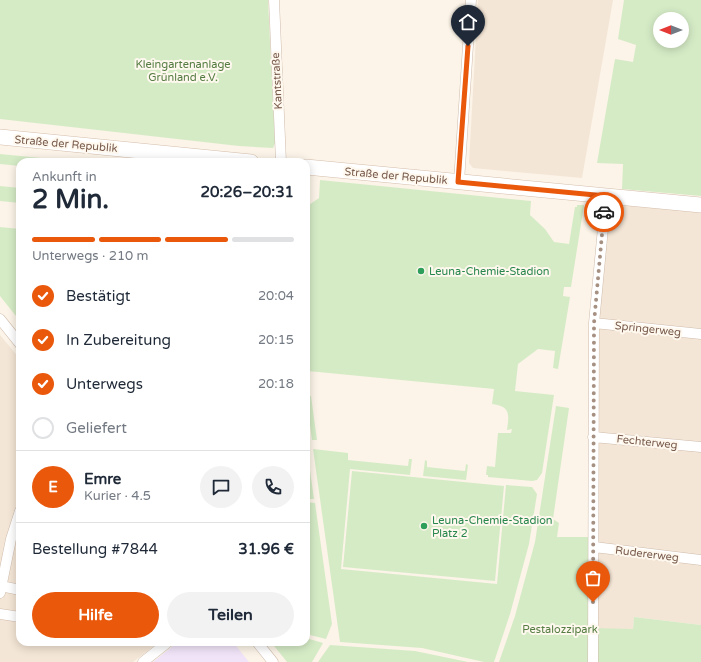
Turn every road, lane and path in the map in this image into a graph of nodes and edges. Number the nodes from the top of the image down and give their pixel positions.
1 (274, 0) edge
2 (471, 0) edge
3 (0, 138) edge
4 (209, 158) edge
5 (281, 158) edge
6 (310, 167) edge
7 (458, 182) junction
8 (606, 196) junction
9 (701, 205) edge
10 (0, 319) edge
11 (594, 323) junction
12 (701, 334) edge
13 (16, 339) edge
14 (593, 437) junction
15 (701, 447) edge
16 (16, 523) edge
17 (594, 547) junction
18 (701, 560) edge
19 (1, 589) edge
20 (16, 590) edge
21 (0, 614) edge
22 (16, 616) edge
23 (163, 646) edge
24 (260, 646) edge
25 (143, 662) edge
26 (273, 662) edge
27 (593, 662) edge

1 - 5 street, Kantstraße
2 - 7 street
3 - 4 street, Straße der Republik
6 - 7 street, Straße der Republik
7 - 8 street, Straße der Republik
8 - 9 street, Straße der Republik
8 - 11 street
10 - 13 street
11 - 12 street, Springerweg
11 - 14 street
14 - 15 street, Fechterweg
14 - 17 street
16 - 19 street
17 - 18 street, Rudererweg
17 - 27 street
19 - 20 street
21 - 22 street
23 - 25 street
24 - 26 street

